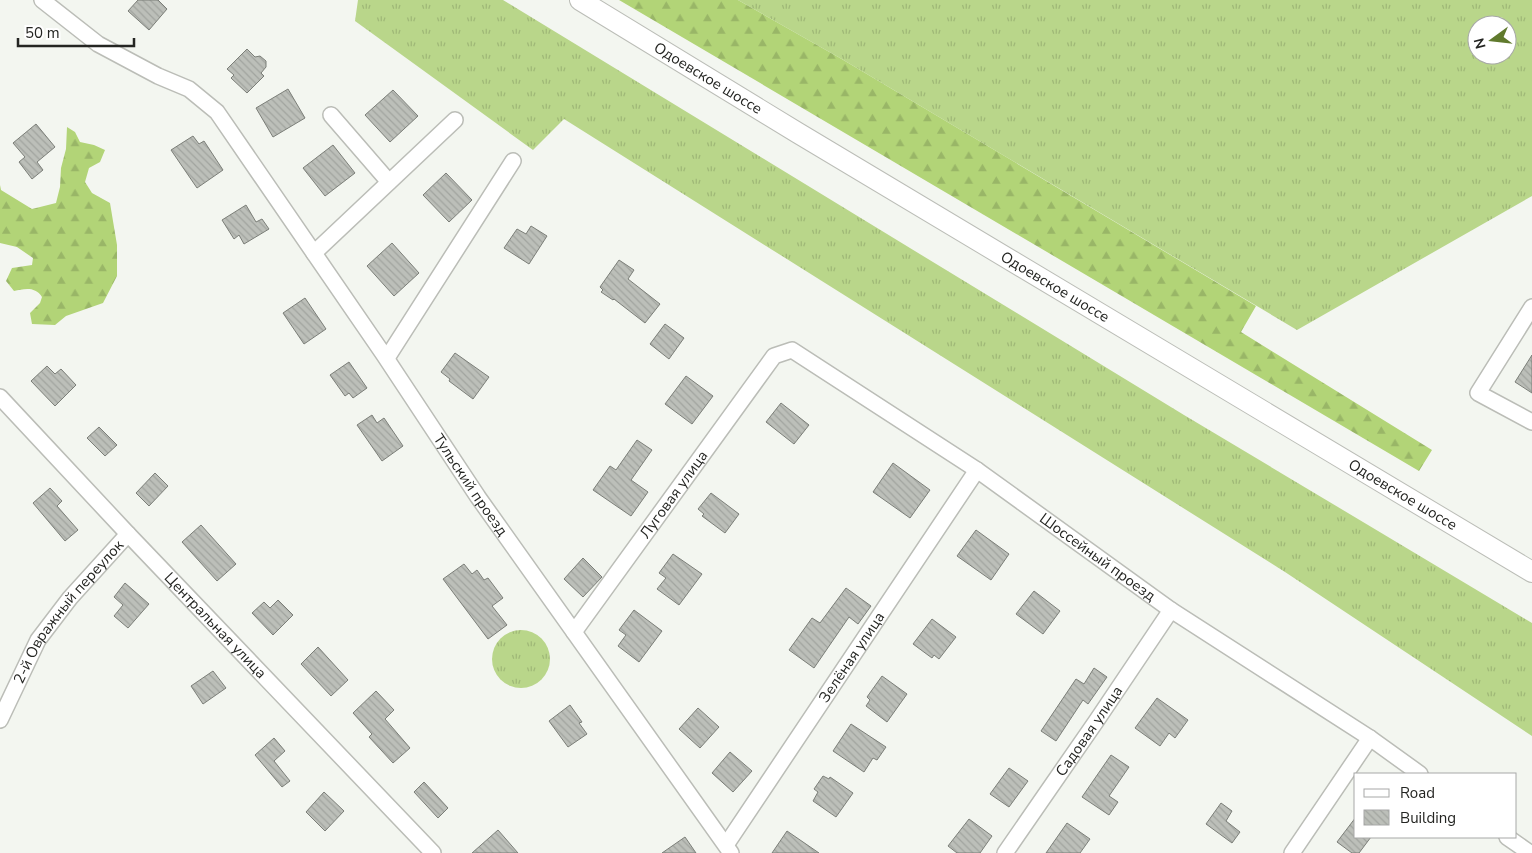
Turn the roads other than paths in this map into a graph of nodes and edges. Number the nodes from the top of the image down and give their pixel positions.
1 (42, 0) edge
2 (580, 0) edge
3 (331, 115) dead end
4 (455, 120) dead end
5 (514, 161) dead end
6 (389, 182) junction
7 (314, 252) junction
8 (1532, 306) edge
9 (774, 356) joint
10 (387, 358) junction
11 (1, 400) edge
12 (1532, 422) edge
13 (977, 470) junction
14 (128, 534) junction
15 (1532, 572) edge
16 (1171, 610) junction
17 (574, 632) junction
18 (0, 720) edge
19 (1370, 738) junction
20 (1419, 773) edge
21 (1508, 838) edge
22 (728, 849) edge
23 (432, 853) edge
24 (1005, 853) edge
25 (1292, 853) edge
26 (1530, 853) edge

1 - 7 street, Тульский проезд
2 - 15 main road, Одоевское шоссе
3 - 6 street
4 - 6 street
5 - 10 street
6 - 7 street
7 - 10 street, Тульский проезд
8 - 12 street
9 - 13 street, Шоссейный проезд
9 - 17 street, Луговая улица
10 - 17 street, Тульский проезд
11 - 14 street, Центральная улица
13 - 16 street, Шоссейный проезд
13 - 22 street, Зелёная улица
14 - 18 street, 2-й Овражный переулок
14 - 23 street, Центральная улица
16 - 19 street, Шоссейный проезд
16 - 24 street, Садовая улица
17 - 22 street, Тульский проезд
19 - 20 street, Шоссейный проезд
19 - 25 street
21 - 26 street

